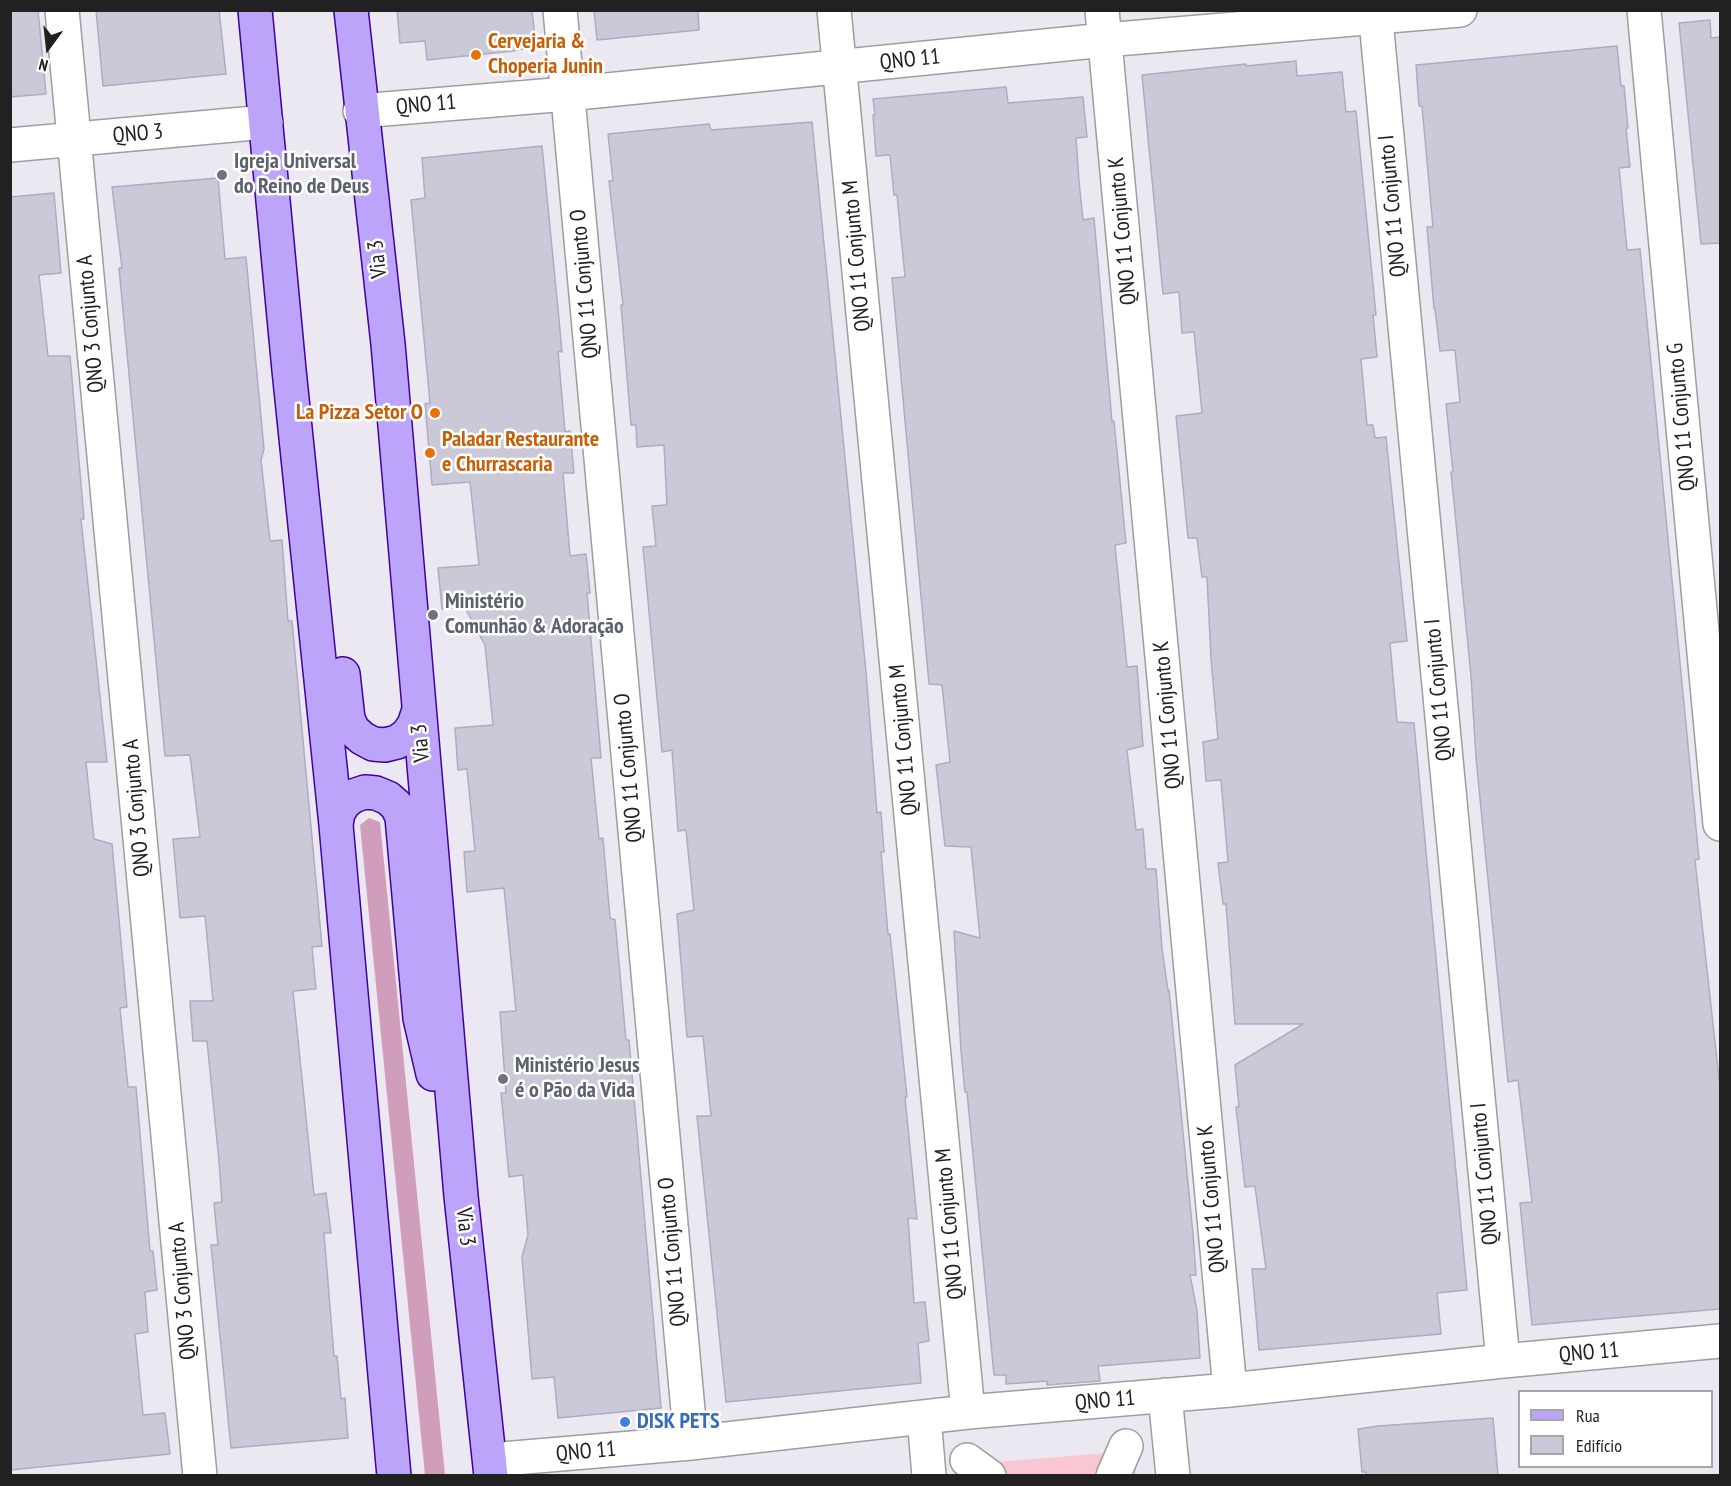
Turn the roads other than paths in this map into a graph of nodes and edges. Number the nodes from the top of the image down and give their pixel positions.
1 (62, 10) edge
2 (255, 10) edge
3 (560, 10) edge
4 (834, 10) edge
5 (1460, 10) edge
6 (1644, 10) edge
7 (350, 11) edge
8 (1375, 15) edge
9 (1104, 25) edge
10 (839, 68) junction
11 (567, 94) junction
12 (360, 111) junction
13 (266, 122) junction
14 (74, 140) junction
15 (10, 145) edge
16 (286, 333) junction
17 (418, 713) junction
18 (1720, 824) edge
19 (336, 825) junction
20 (461, 1196) junction
21 (1720, 1341) edge
22 (1503, 1361) junction
23 (1230, 1390) junction
24 (1165, 1395) junction
25 (968, 1412) junction
26 (924, 1417) junction
27 (691, 1443) junction
28 (1126, 1446) dead end
29 (491, 1468) edge
30 (200, 1476) edge
31 (394, 1476) edge
32 (929, 1476) edge
33 (1113, 1476) edge
34 (1173, 1476) edge

1 - 14 street, QNO 3 Conjunto A
2 - 13 main road
3 - 11 street, QNO 11 Conjunto O
4 - 10 street, QNO 11 Conjunto M
5 - 8 street, QNO 11
6 - 18 street, QNO 11 Conjunto G
7 - 12 main road, Via 3
8 - 9 street, QNO 11
8 - 22 street, QNO 11 Conjunto I
9 - 10 street, QNO 11
9 - 23 street, QNO 11 Conjunto K
10 - 11 street, QNO 11
10 - 25 street, QNO 11 Conjunto M
11 - 12 street, QNO 11
11 - 27 street, QNO 11 Conjunto O
12 - 17 main road, Via 3
13 - 14 street, QNO 3
13 - 16 main road
14 - 15 street, QNO 3
14 - 30 street, QNO 3 Conjunto A
16 - 17 main road
16 - 19 main road
17 - 20 main road, Via 3
19 - 20 main road
19 - 31 main road
20 - 29 main road, Via 3
21 - 22 street, QNO 11
22 - 23 street, QNO 11
23 - 24 street, QNO 11
24 - 25 street, QNO 11
24 - 34 street
25 - 26 street, QNO 11
26 - 27 street, QNO 11
26 - 32 street
27 - 29 street, QNO 11
28 - 33 street

